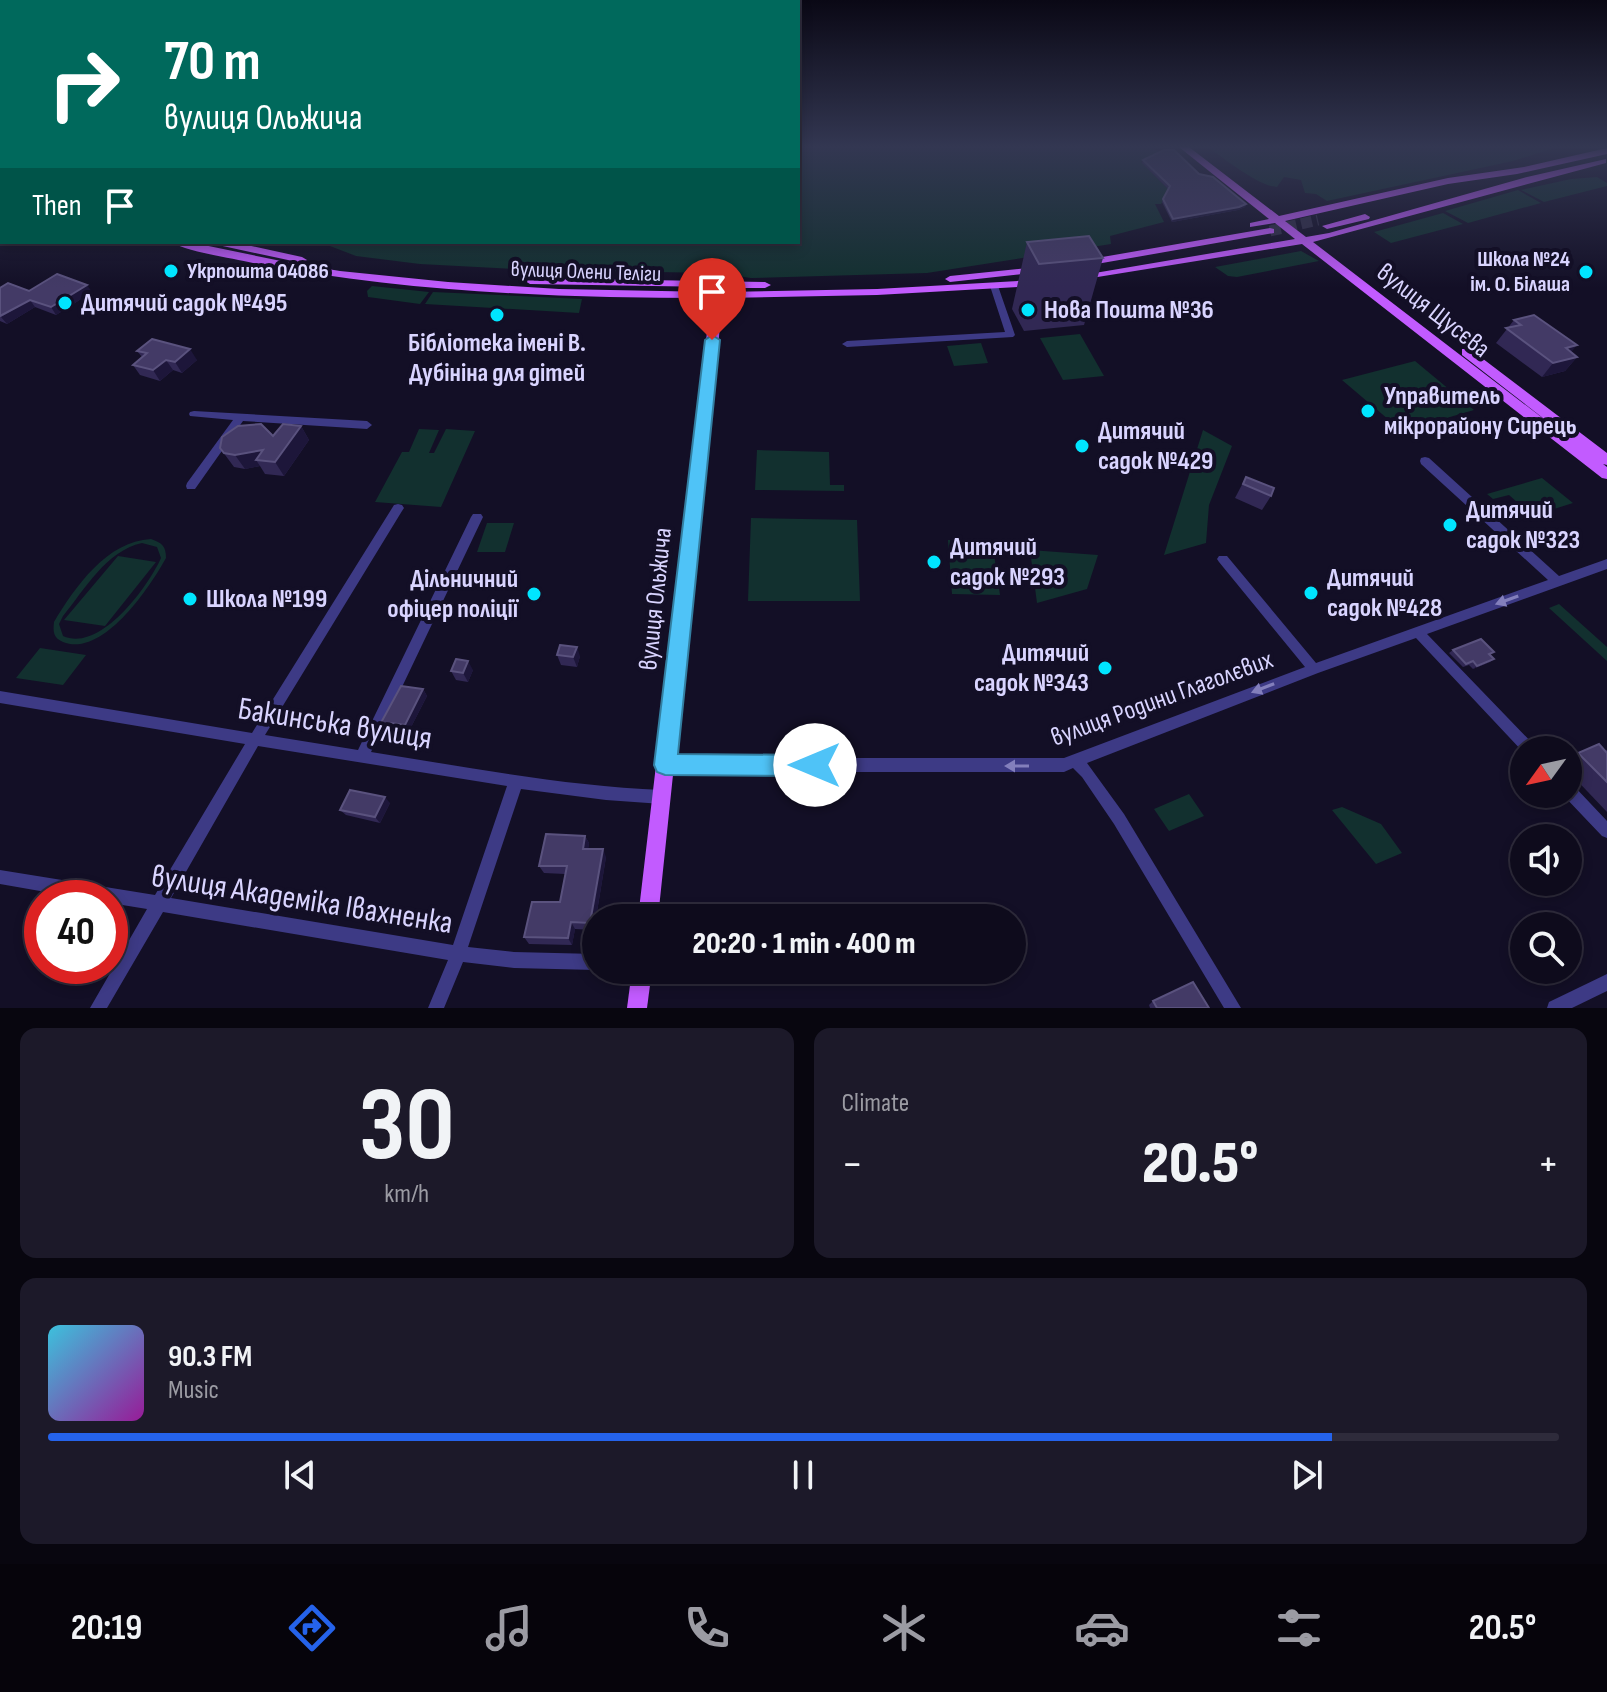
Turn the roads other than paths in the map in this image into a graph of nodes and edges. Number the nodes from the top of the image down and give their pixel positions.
1 (1249, 194) edge
2 (1253, 194) edge
3 (1392, 194) edge
4 (1430, 194) edge
5 (1458, 194) edge
6 (1477, 194) edge
7 (1284, 219) junction
8 (1274, 234) tunnel mouth
9 (1312, 240) junction
10 (184, 244) edge
11 (227, 244) edge
12 (1044, 264) edge
13 (1057, 267) edge
14 (1075, 268) junction
15 (1044, 279) edge
16 (995, 282) junction
17 (718, 290) junction
18 (847, 344) dead end
19 (194, 414) dead end
20 (240, 417) junction
21 (367, 425) dead end
22 (1607, 460) edge
23 (1425, 461) dead end
24 (1607, 474) edge
25 (191, 486) dead end
26 (398, 508) dead end
27 (477, 517) dead end
28 (1223, 559) dead end
29 (1607, 564) edge
30 (1558, 582) junction
31 (1418, 632) junction
32 (1314, 669) junction
33 (0, 697) edge
34 (1517, 736) edge
35 (254, 742) junction
36 (361, 757) junction
37 (1076, 761) junction
38 (665, 765) junction
39 (516, 782) junction
40 (662, 797) junction
41 (1582, 805) edge
42 (1607, 831) edge
43 (0, 877) edge
44 (650, 904) edge
45 (156, 905) junction
46 (458, 954) junction
47 (582, 962) edge
48 (1607, 982) edge
49 (640, 984) edge
50 (98, 1008) edge
51 (436, 1008) edge
52 (637, 1008) edge
53 (1233, 1008) edge
54 (1555, 1008) edge

1 - 7 main road
2 - 7 main road
3 - 7 main road
4 - 5 main road
6 - 9 main road
7 - 9 main road
7 - 14 main road
8 - 14 main road
9 - 14 main road
9 - 22 main road, вулиця Щусєва
9 - 24 main road, вулиця Щусєва
10 - 17 main road, вулиця Олени Теліги
11 - 17 main road, вулиця Олени Теліги
12 - 16 main road, вулиця Олени Теліги
13 - 16 main road, вулиця Олени Теліги
15 - 16 main road, вулиця Олени Теліги
16 - 17 main road, вулиця Олени Теліги
16 - 18 street
17 - 38 main road, вулиця Ольжича
19 - 20 street
20 - 21 street
20 - 25 street
23 - 30 street
26 - 35 street
27 - 36 street
28 - 32 street
29 - 30 street, вулиця Родини Глаголєвих
30 -> 31 street, вулиця Родини Глаголєвих
31 - 32 street, вулиця Родини Глаголєвих
31 - 34 street
32 -> 37 street, вулиця Родини Глаголєвих
33 - 35 street, Бакинська вулиця
35 - 36 street, Бакинська вулиця
35 - 45 street
36 - 39 street, Бакинська вулиця
37 -> 38 street, вулиця Родини Глаголєвих
37 - 53 street
38 - 40 main road, вулиця Ольжича
39 - 40 street, Бакинська вулиця
39 - 46 street
40 - 44 main road, вулиця Ольжича
41 - 42 street
43 - 45 street, вулиця Академіка Івахненка
45 - 46 street, вулиця Академіка Івахненка
45 - 50 street
46 - 47 street, вулиця Академіка Івахненка
46 - 51 street
48 - 54 street
49 - 52 main road

